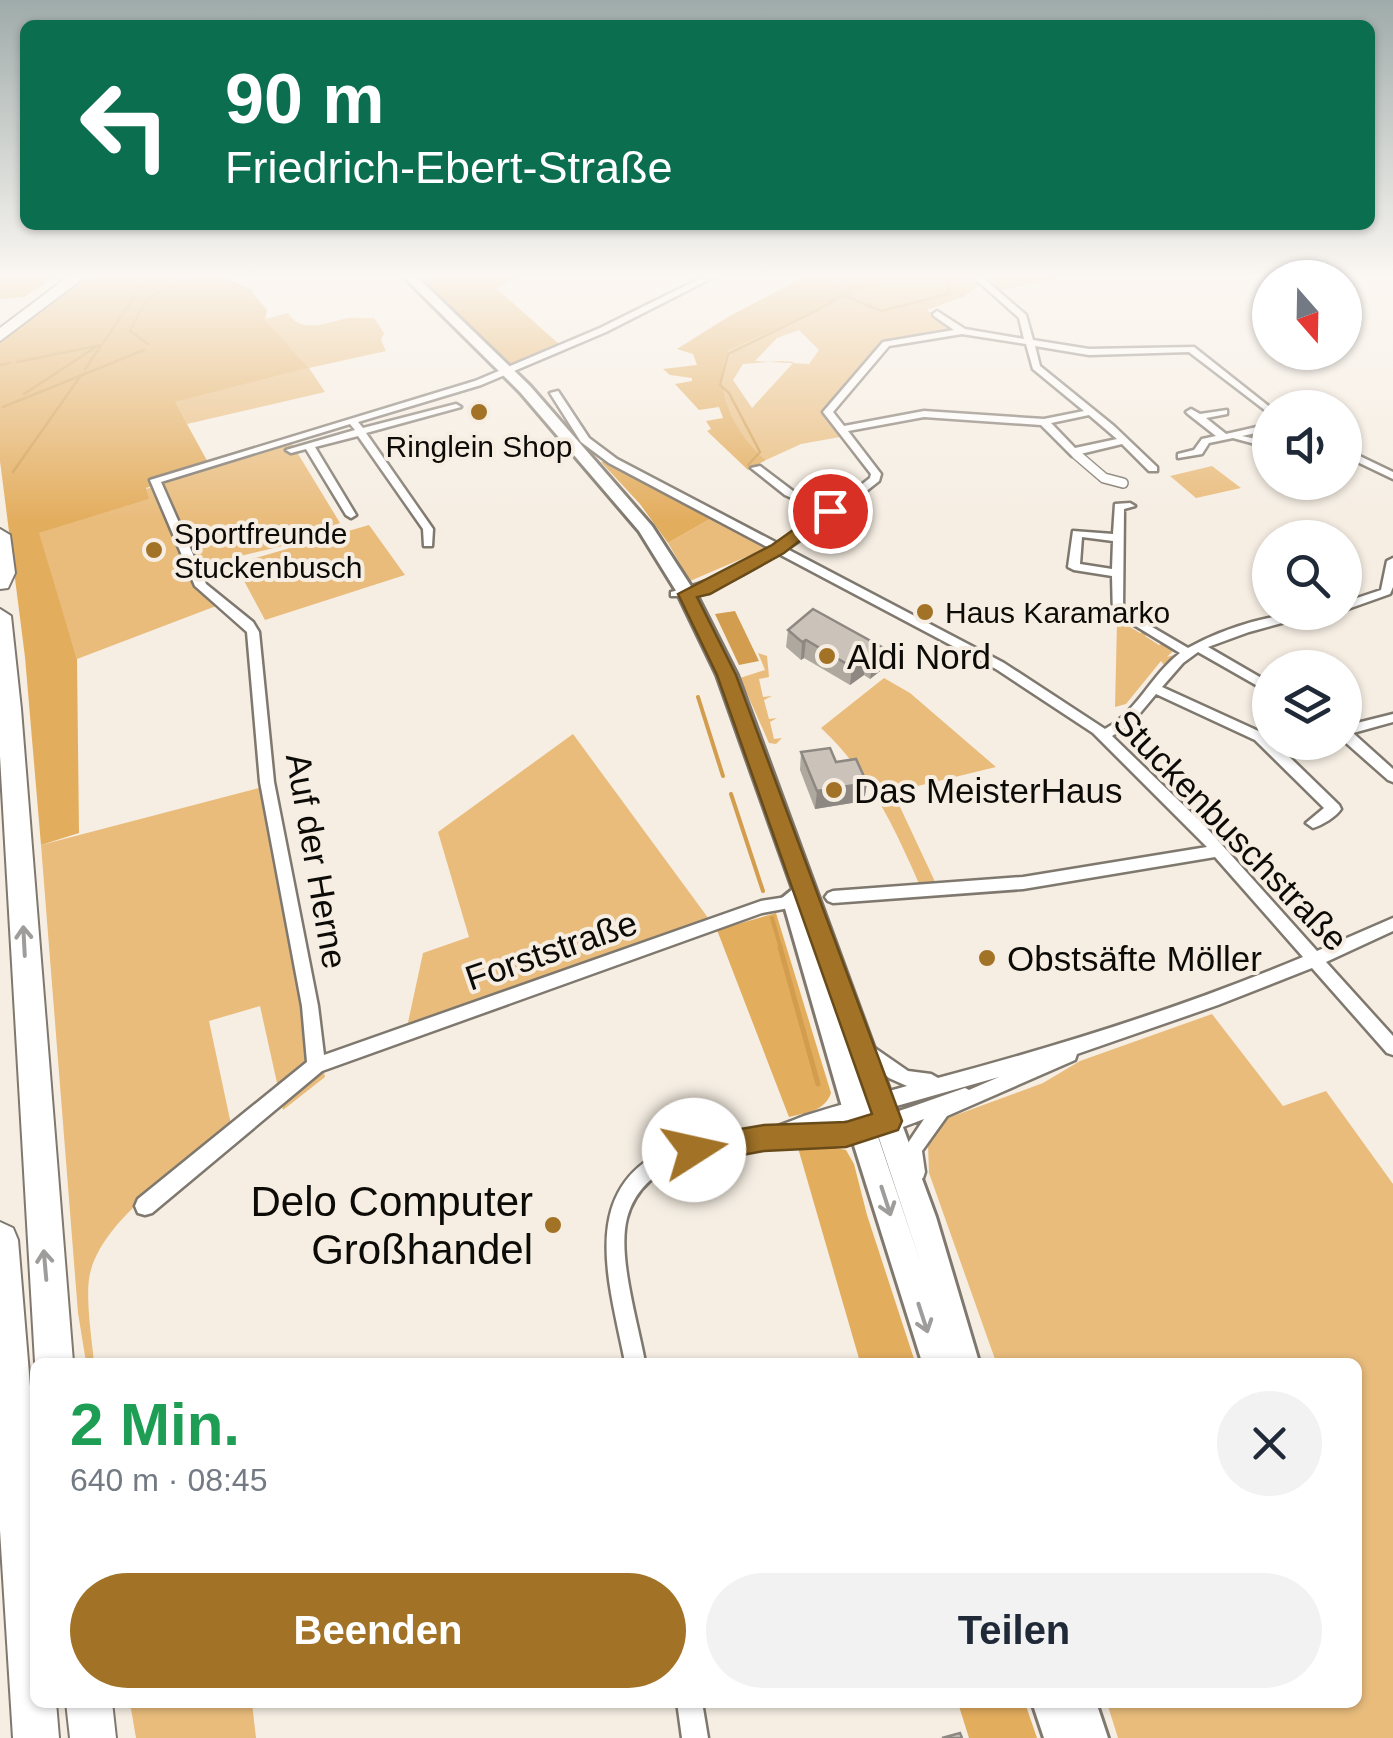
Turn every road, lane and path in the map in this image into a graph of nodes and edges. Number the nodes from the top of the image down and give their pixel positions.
1 (485, 357) edge
2 (487, 357) edge
3 (536, 357) edge
4 (874, 357) edge
5 (1033, 357) edge
6 (1201, 357) edge
7 (502, 373) junction
8 (555, 393) dead end
9 (1252, 397) edge
10 (456, 407) dead end
11 (1091, 412) junction
12 (1224, 412) dead end
13 (1044, 422) junction
14 (356, 427) junction
15 (842, 429) junction
16 (1252, 431) edge
17 (1226, 436) junction
18 (1124, 440) junction
19 (1252, 441) edge
20 (309, 445) junction
21 (1075, 452) junction
22 (280, 453) dead end
23 (1182, 456) dead end
24 (1362, 460) edge
25 (756, 468) dead end
26 (1153, 469) dead end
27 (1393, 476) edge
28 (1122, 483) dead end
29 (1130, 506) dead end
30 (351, 514) dead end
31 (825, 515) junction
32 (854, 534) dead end
33 (0, 535) edge
34 (1116, 538) junction
35 (428, 544) dead end
36 (778, 549) junction
37 (1393, 561) edge
38 (1116, 573) junction
39 (0, 583) edge
40 (682, 592) junction
41 (1362, 603) edge
42 (0, 616) edge
43 (1252, 628) edge
44 (1193, 650) junction
45 (1252, 680) edge
46 (1154, 688) junction
47 (1393, 718) edge
48 (1362, 727) edge
49 (1103, 735) junction
50 (1362, 748) edge
51 (1393, 777) edge
52 (1313, 823) dead end
53 (1219, 851) junction
54 (812, 899) junction
55 (1393, 924) edge
56 (1313, 958) junction
57 (1100, 1039) junction
58 (857, 1040) junction
59 (1393, 1048) edge
60 (316, 1065) junction
61 (950, 1082) junction
62 (966, 1096) junction
63 (871, 1115) junction
64 (144, 1206) dead end
65 (922, 1217) junction
66 (0, 1240) edge
67 (54, 1358) edge
68 (634, 1358) edge
69 (937, 1358) edge
70 (963, 1358) edge
71 (30, 1655) edge
72 (34, 1708) edge
73 (90, 1708) edge
74 (690, 1708) edge
75 (1053, 1708) edge
76 (1079, 1708) edge
77 (36, 1738) edge
78 (94, 1738) edge
79 (695, 1738) edge
80 (1063, 1738) edge
81 (1089, 1738) edge

1 - 7 main road
2 - 7 main road
3 - 7 street
4 - 15 street
5 - 11 street
6 - 9 street
7 - 14 street
7 - 40 main road
8 - 36 street, Stuckenbuschstraße
10 - 14 street
11 - 13 street
11 - 18 street
12 - 17 street
13 - 15 street
13 - 21 street
14 - 20 street
14 - 35 street
14 - 60 street, Auf der Herne
15 - 31 street
16 - 17 street
17 - 19 street
17 - 23 street
18 - 21 street
18 - 26 street
20 - 22 street
20 - 30 street
21 - 28 street
24 - 27 street
25 - 31 street
29 - 34 street
31 - 32 street
31 - 36 street
33 - 39 highway
34 - 38 street
34 - 38 street
36 - 40 street
36 - 49 street, Stuckenbuschstraße
37 - 41 street
38 - 44 street
40 - 54 main road
67 -> 42 highway
43 - 44 street
44 - 45 street
44 - 46 street
46 - 49 street
46 - 52 street
47 - 48 street
49 - 53 street, Stuckenbuschstraße
50 - 51 street
53 - 54 street, Forststraße
53 - 56 street, Stuckenbuschstraße
54 - 58 main road
54 - 60 street, Forststraße
54 - 63 main road
55 - 56 street
56 - 57 street
56 - 59 street, Stuckenbuschstraße
57 - 61 street
57 - 62 street
58 - 61 street
58 - 63 main road
60 - 64 street
61 - 63 street
62 - 63 street
62 - 65 street
63 - 65 main road
63 - 68 street
63 -> 69 main road
65 - 70 main road
66 - 71 highway
72 - 77 highway
73 - 78 highway
74 - 79 street
75 - 80 main road
76 - 81 main road

